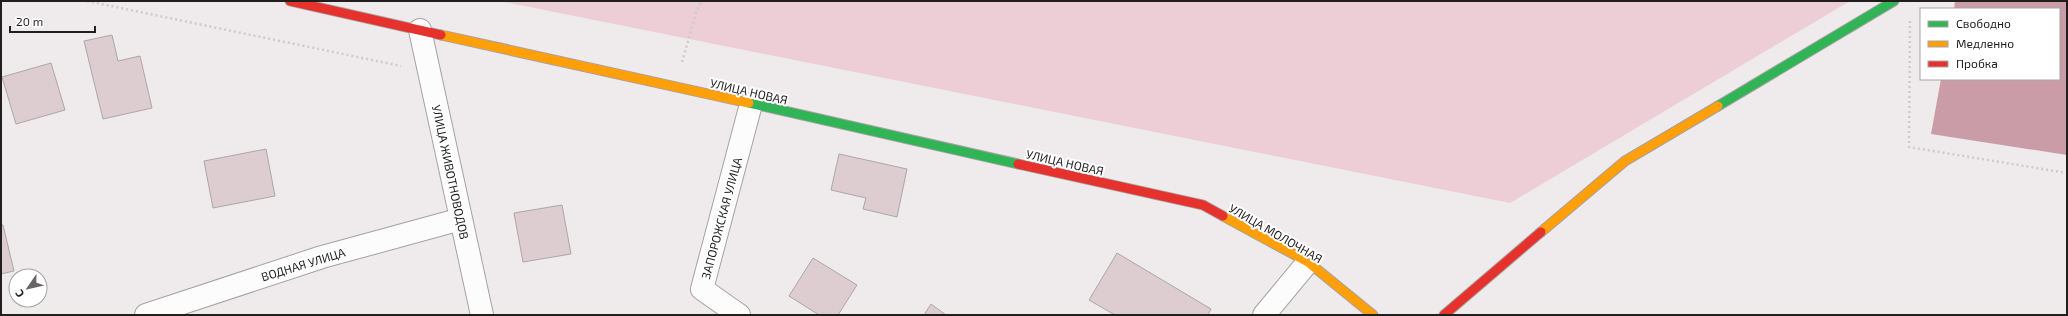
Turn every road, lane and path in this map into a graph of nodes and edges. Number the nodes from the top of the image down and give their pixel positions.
1 (87, 1) edge
2 (290, 1) edge
3 (702, 1) edge
4 (1894, 1) edge
5 (1910, 16) dead end
6 (420, 30) junction
7 (429, 72) junction
8 (675, 87) junction
9 (751, 104) junction
10 (2067, 173) edge
11 (1203, 205) joint
12 (461, 219) junction
13 (1308, 262) junction
14 (146, 315) edge
15 (482, 315) edge
16 (739, 315) edge
17 (1264, 315) edge
18 (1373, 315) edge
19 (1444, 315) edge

1 - 7 path
2 - 6 street, УЛИЦА НОВАЯ
3 - 8 path
4 - 19 street
5 - 10 path
6 - 7 street, УЛИЦА ЖИВОТНОВОДОВ
6 - 8 street, УЛИЦА НОВАЯ
7 - 12 street, УЛИЦА ЖИВОТНОВОДОВ
8 - 9 street, УЛИЦА НОВАЯ
9 - 11 street, УЛИЦА НОВАЯ
9 - 16 street, ЗАПОРОЖСКАЯ УЛИЦА
11 - 13 street, УЛИЦА МОЛОЧНАЯ
12 - 14 street, ВОДНАЯ УЛИЦА
12 - 15 street, УЛИЦА ЖИВОТНОВОДОВ
13 - 17 street
13 - 18 street, УЛИЦА МОЛОЧНАЯ

